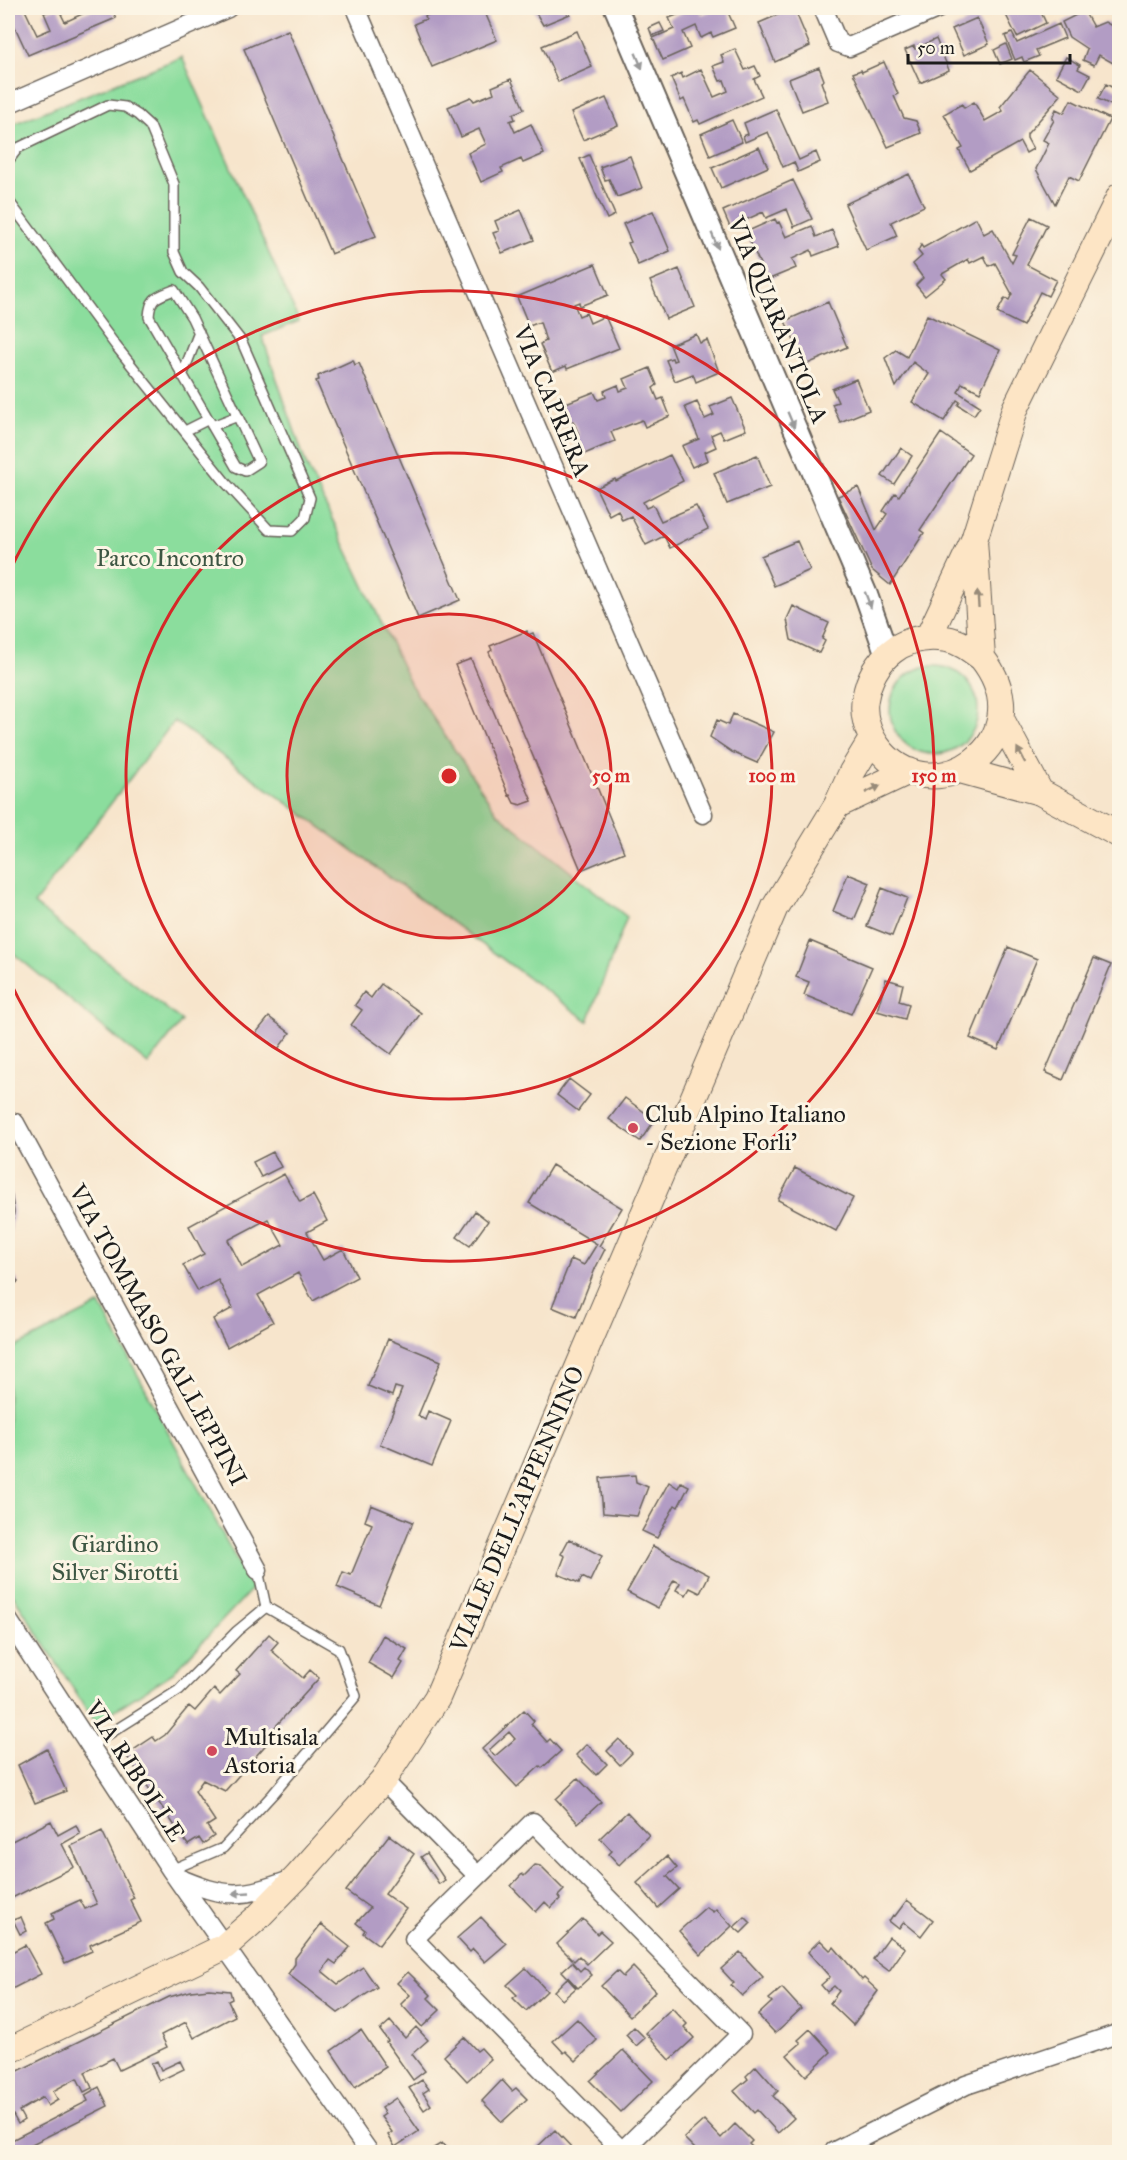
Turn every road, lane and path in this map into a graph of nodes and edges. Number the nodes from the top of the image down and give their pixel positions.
1 (228, 8) edge
2 (356, 8) edge
3 (616, 8) edge
4 (823, 8) edge
5 (939, 8) edge
6 (8, 104) edge
7 (8, 161) edge
8 (1119, 196) edge
9 (8, 200) edge
10 (199, 332) junction
11 (182, 376) junction
12 (238, 416) junction
13 (210, 423) junction
14 (185, 431) junction
15 (974, 540) junction
16 (928, 638) junction
17 (887, 655) junction
18 (982, 658) junction
19 (1001, 718) junction
20 (872, 739) junction
21 (960, 770) junction
22 (909, 771) junction
23 (1040, 792) junction
24 (837, 805) junction
25 (703, 814) dead end
26 (1119, 835) edge
27 (10, 1120) edge
28 (258, 1570) joint
29 (266, 1607) junction
30 (8, 1620) edge
31 (90, 1746) junction
32 (383, 1780) junction
33 (174, 1873) junction
34 (478, 1876) junction
35 (297, 1877) junction
36 (224, 1947) junction
37 (1119, 2033) edge
38 (8, 2051) edge
39 (369, 2152) edge
40 (833, 2152) edge

1 - 6 street
2 - 25 street, VIA CAPRERA
3 -> 17 street, VIA QUARANTOLA
4 - 5 street
7 - 14 lane
8 - 15 main road
9 - 14 lane
10 - 11 lane
10 - 11 lane
10 - 12 lane
11 - 13 lane
12 - 13 lane
12 - 13 lane
13 - 14 lane
15 - 16 main road
18 -> 15 main road
16 - 17 main road
16 - 18 main road
17 - 20 main road
18 - 19 main road
19 - 21 main road
23 -> 19 main road
20 - 22 main road
20 - 24 main road, VIALE DELL'APPENNINO
21 - 22 main road
21 - 23 main road
24 -> 22 main road
23 - 26 main road
24 - 32 main road, VIALE DELL'APPENNINO
27 - 28 street, VIA TOMMASO GALLEPPINI
28 - 29 lane
29 - 31 lane
29 - 33 lane
30 - 31 street, VIA RIBOLLE
31 - 33 street, VIA RIBOLLE
32 - 34 street
32 - 35 main road, VIALE DELL'APPENNINO
35 -> 33 street
33 - 36 street, VIA RIBOLLE
34 - 34 street
35 - 36 main road, VIALE DELL'APPENNINO
36 - 38 main road, VIALE DELL'APPENNINO
36 - 39 street, VIA RIBOLLE
37 - 40 street

